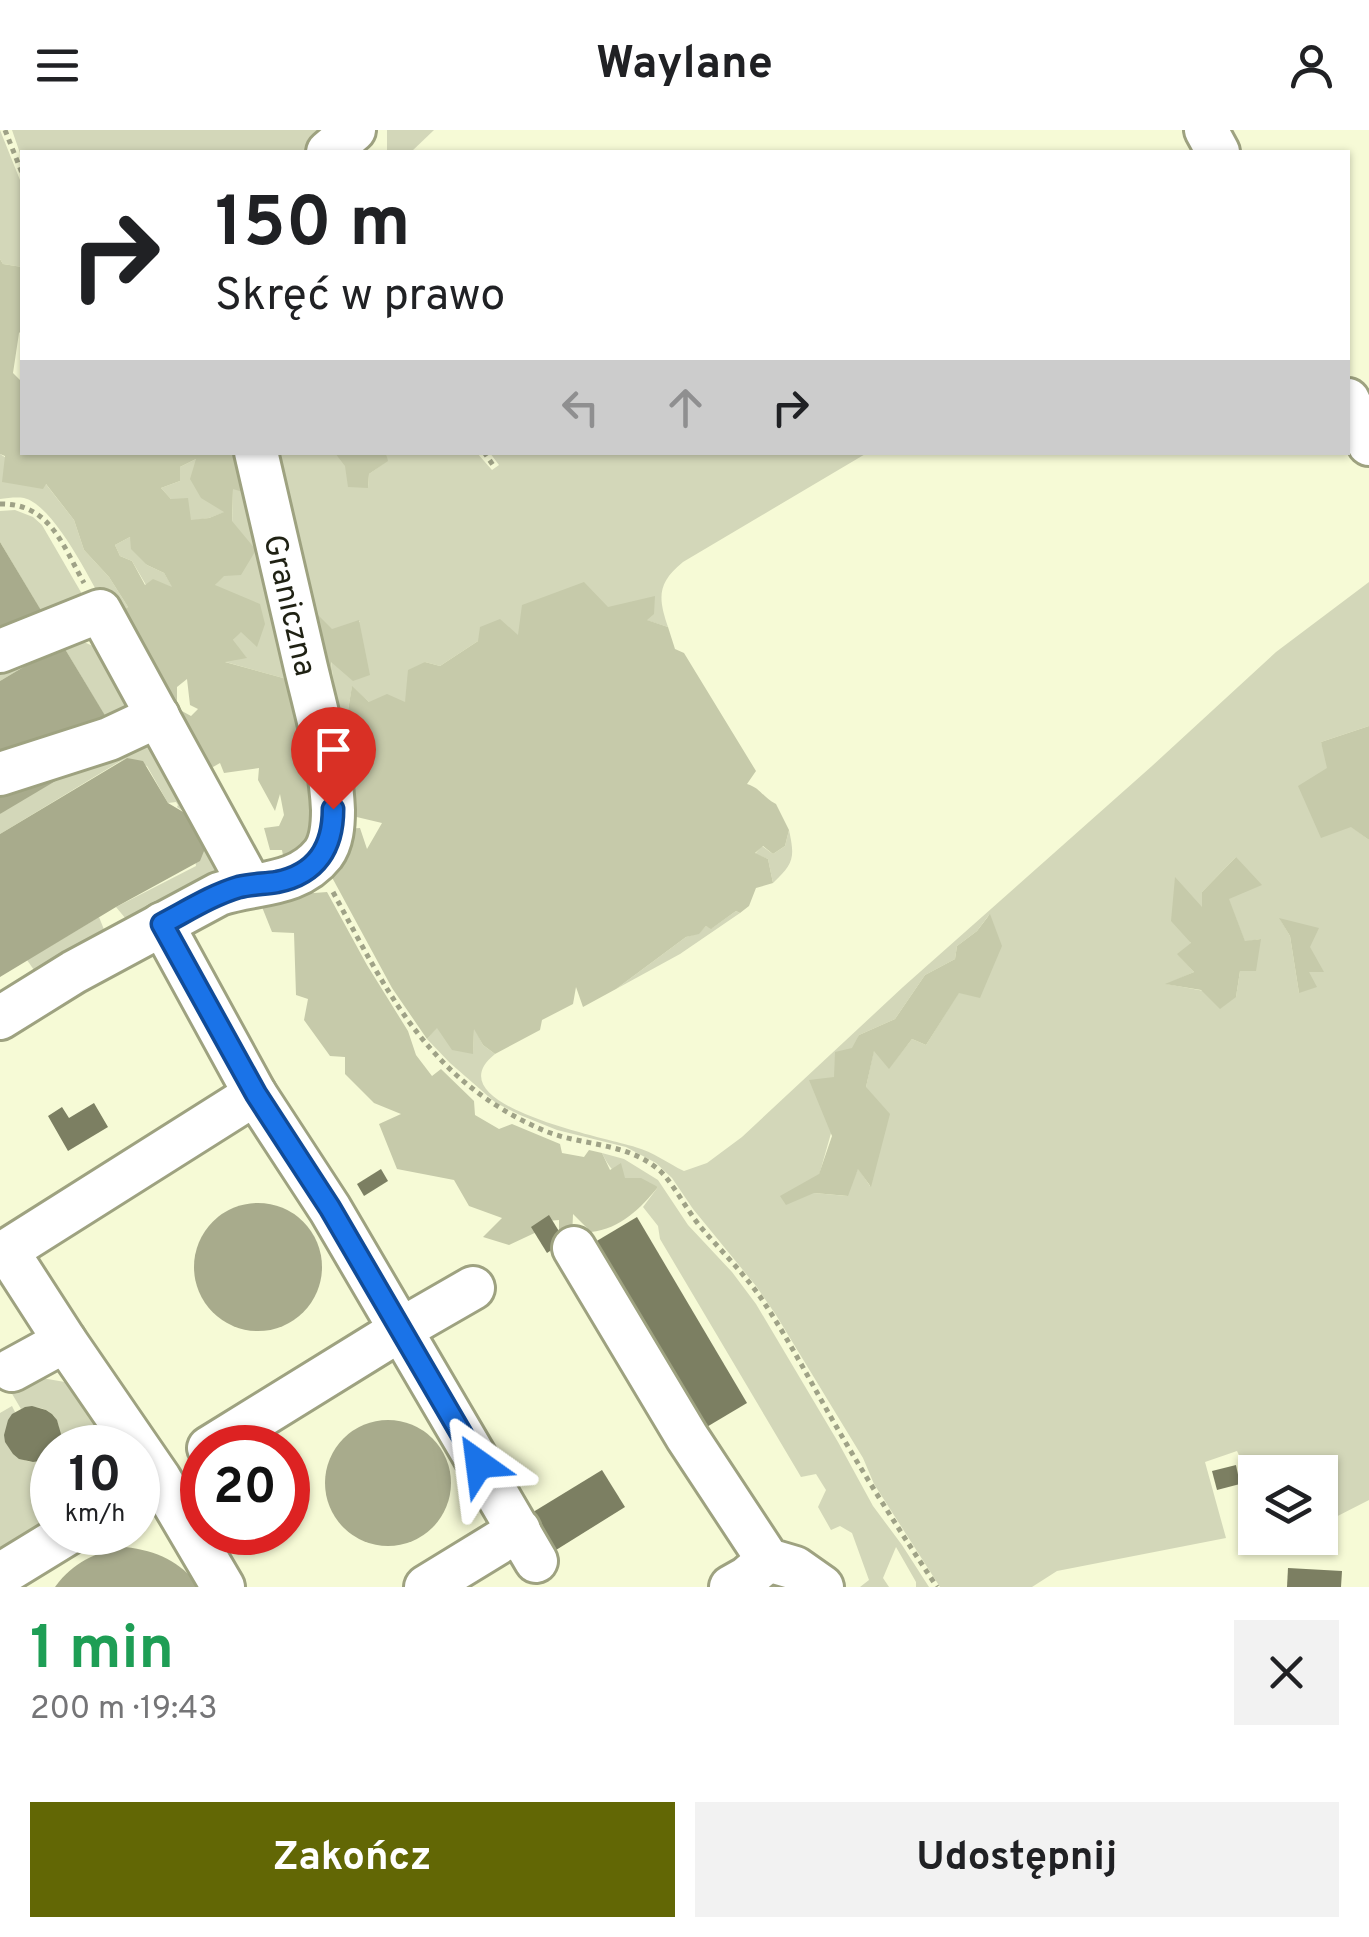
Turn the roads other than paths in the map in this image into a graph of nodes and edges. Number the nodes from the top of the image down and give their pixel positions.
1 (354, 130) edge
2 (330, 150) edge
3 (1350, 404) edge
4 (1369, 444) edge
5 (257, 455) edge
6 (0, 651) edge
7 (158, 716) junction
8 (0, 774) edge
9 (250, 885) junction
10 (162, 924) junction
11 (0, 1018) edge
12 (256, 1094) junction
13 (574, 1248) dead end
14 (4, 1253) edge
15 (473, 1288) dead end
16 (400, 1330) junction
17 (65, 1341) junction
18 (12, 1370) dead end
19 (113, 1425) edge
20 (246, 1425) edge
21 (160, 1501) edge
22 (33, 1555) edge
23 (768, 1560) junction
24 (0, 1575) edge
25 (223, 1587) edge
26 (426, 1587) edge
27 (732, 1587) edge
28 (822, 1587) edge

1 - 2 street
3 - 4 street
5 - 9 street, Graniczna
6 - 7 street
7 - 8 street
7 - 9 street
9 - 10 street
10 - 11 street
10 - 12 street
12 - 14 street
12 - 16 street
13 - 23 street
14 - 17 street
15 - 16 street
16 - 20 street
16 - 26 street
17 - 18 street
17 - 19 street
21 - 25 street
22 - 24 street
23 - 27 street
23 - 28 street

